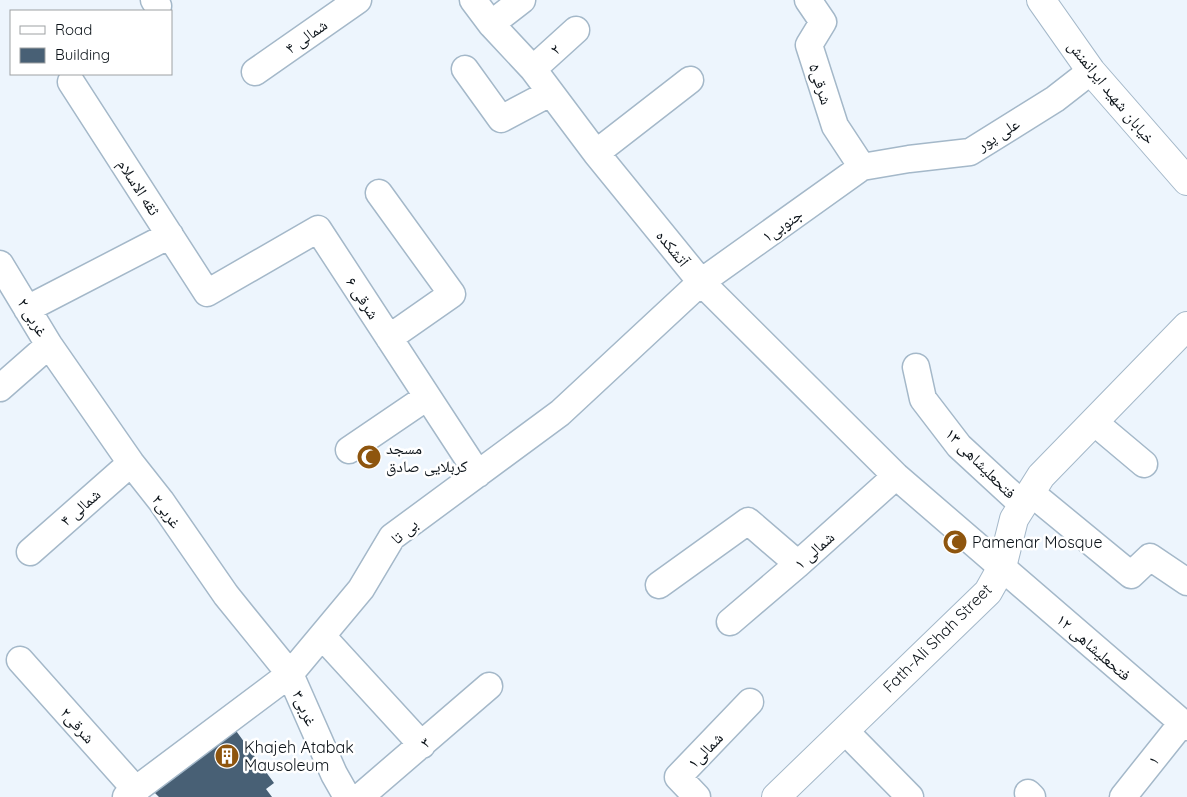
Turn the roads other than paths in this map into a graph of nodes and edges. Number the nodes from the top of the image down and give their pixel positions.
1 (358, 0) edge
2 (473, 0) edge
3 (522, 0) edge
4 (808, 0) edge
5 (1041, 0) edge
6 (491, 24) junction
7 (576, 30) dead end
8 (465, 69) dead end
9 (533, 69) junction
10 (1091, 71) junction
11 (255, 72) dead end
12 (690, 80) dead end
13 (71, 82) dead end
14 (550, 93) junction
15 (596, 153) junction
16 (862, 167) junction
17 (1187, 181) edge
18 (378, 193) dead end
19 (170, 235) junction
20 (0, 264) edge
21 (701, 282) junction
22 (207, 293) joint
23 (27, 308) junction
24 (1187, 326) edge
25 (389, 338) junction
26 (50, 345) junction
27 (916, 368) dead end
28 (0, 388) edge
29 (427, 397) junction
30 (1094, 422) junction
31 (349, 450) dead end
32 (130, 463) junction
33 (1144, 464) dead end
34 (478, 474) junction
35 (896, 476) junction
36 (1026, 498) junction
37 (30, 552) dead end
38 (798, 564) junction
39 (1002, 567) junction
40 (1187, 582) edge
41 (659, 585) dead end
42 (730, 622) dead end
43 (322, 636) junction
44 (20, 660) dead end
45 (290, 674) junction
46 (489, 686) dead end
47 (750, 702) dead end
48 (1185, 725) edge
49 (844, 731) junction
50 (422, 745) junction
51 (131, 794) edge
52 (782, 795) edge
53 (347, 797) edge
54 (360, 797) edge
55 (697, 797) edge
56 (910, 797) edge
57 (1123, 797) edge

1 - 11 street, ۴ شمالی
2 - 6 street, آتشکده
3 - 6 street
4 - 16 street, شرقی۵
5 - 10 street, خیابان شهید ایرانمنش
6 - 9 street, آتشکده
7 - 9 street, ۲
8 - 14 street
9 - 14 street, آتشکده
10 - 16 street, علی پور
10 - 17 street, خیابان شهید ایرانمنش
12 - 15 street
13 - 19 street, ثقه الاسلام
14 - 15 street, آتشکده
15 - 21 street, آتشکده
16 - 21 street, جنوبی۱
18 - 25 street
19 - 22 street, ثقه الاسلام
19 - 23 street
20 - 23 street, ۲ غربی
21 - 34 street, بی تا
21 - 35 street, آتشکده
22 - 25 street, ۶ شرقی
23 - 26 street, ۲ غربی
24 - 30 street, Fath-Ali Shah Street
25 - 29 street, ۶ شرقی
26 - 28 street
26 - 32 street, غربی۲
27 - 36 street, فتحعلیشاهی ۱۳
29 - 31 street
29 - 34 street, ۶ شرقی
30 - 33 street
30 - 36 street, Fath-Ali Shah Street
32 - 37 street, ۴ شمالی
32 - 45 street, غربی۲
34 - 43 street, بی تا
35 - 38 street, ۱ شمالی
35 - 39 street, آتشکده
36 - 39 street, Fath-Ali Shah Street
36 - 40 street, فتحعلیشاهی ۱۳
38 - 41 street
38 - 42 street, ۱ شمالی
39 - 48 street, فتحعلیشاهی ۱۲
39 - 49 street, Fath-Ali Shah Street
43 - 45 street, بی تا
43 - 50 street
44 - 51 street, شرقی۲
45 - 51 street, بی تا
45 - 53 street, غربی۳
46 - 50 street, ۳
47 - 55 street, شمالی۱
48 - 57 street, ۱
49 - 52 street, Fath-Ali Shah Street
49 - 56 street
50 - 54 street, ۳

